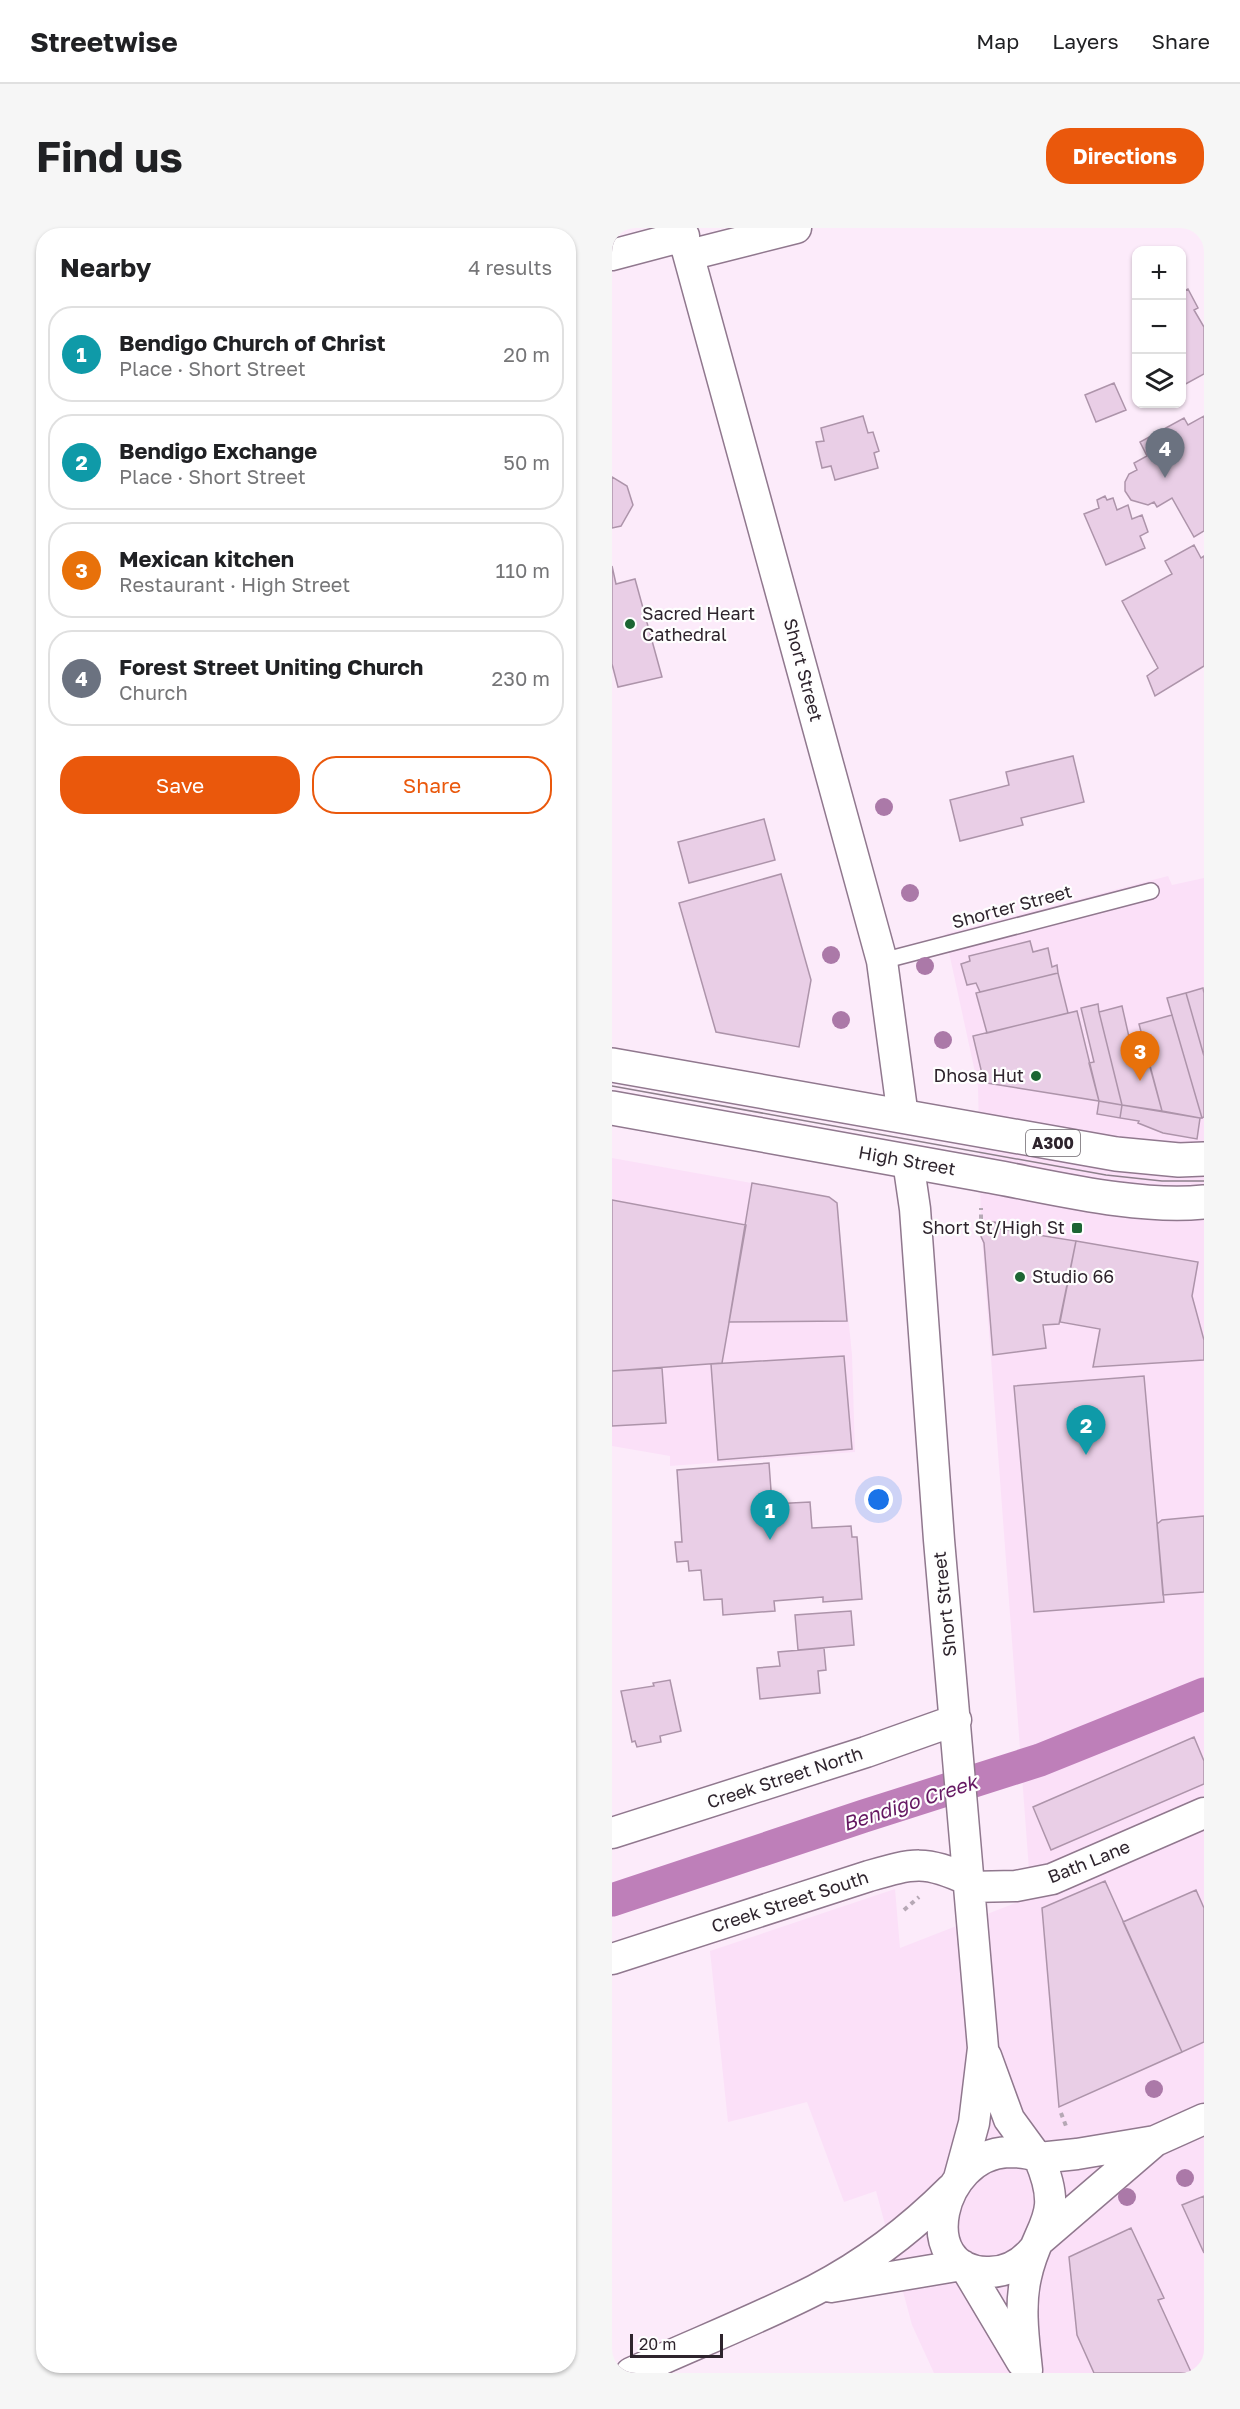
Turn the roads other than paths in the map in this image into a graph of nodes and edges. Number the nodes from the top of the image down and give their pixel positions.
1 (796, 228) edge
2 (685, 240) edge
3 (612, 255) edge
4 (1151, 891) dead end
5 (882, 962) junction
6 (612, 1065) edge
7 (612, 1108) edge
8 (903, 1117) junction
9 (1204, 1159) edge
10 (908, 1161) junction
11 (1204, 1202) edge
12 (957, 1733) junction
13 (1204, 1813) edge
14 (612, 1833) edge
15 (969, 1883) junction
16 (612, 1959) edge
17 (983, 2048) junction
18 (1204, 2118) edge
19 (1155, 2140) junction
20 (1037, 2157) junction
21 (957, 2181) junction
22 (1037, 2245) junction
23 (964, 2266) junction
24 (816, 2289) junction
25 (1027, 2372) edge
26 (631, 2373) edge

1 - 2 street
2 - 3 street
2 - 5 street, Short Street
4 - 5 lane, Shorter Street
5 - 8 street, Short Street
6 - 8 highway, A300
7 - 10 highway, High Street / A300
8 - 9 highway, A300
8 - 10 highway
10 - 11 highway, High Street / A300
10 - 12 street, Short Street
12 - 14 street, Creek Street North
12 - 15 street, Short Street
13 - 15 street, Bath Lane
15 - 16 street, Creek Street South
15 - 17 street, Short Street
17 - 20 street, Short Street
17 - 21 street, Short Street
18 - 19 street
19 - 20 street
19 - 22 street
20 - 21 street
20 - 22 street
21 - 23 street
21 - 24 street
22 - 23 street
22 - 25 street
23 - 24 street
23 - 25 street
24 - 26 street

